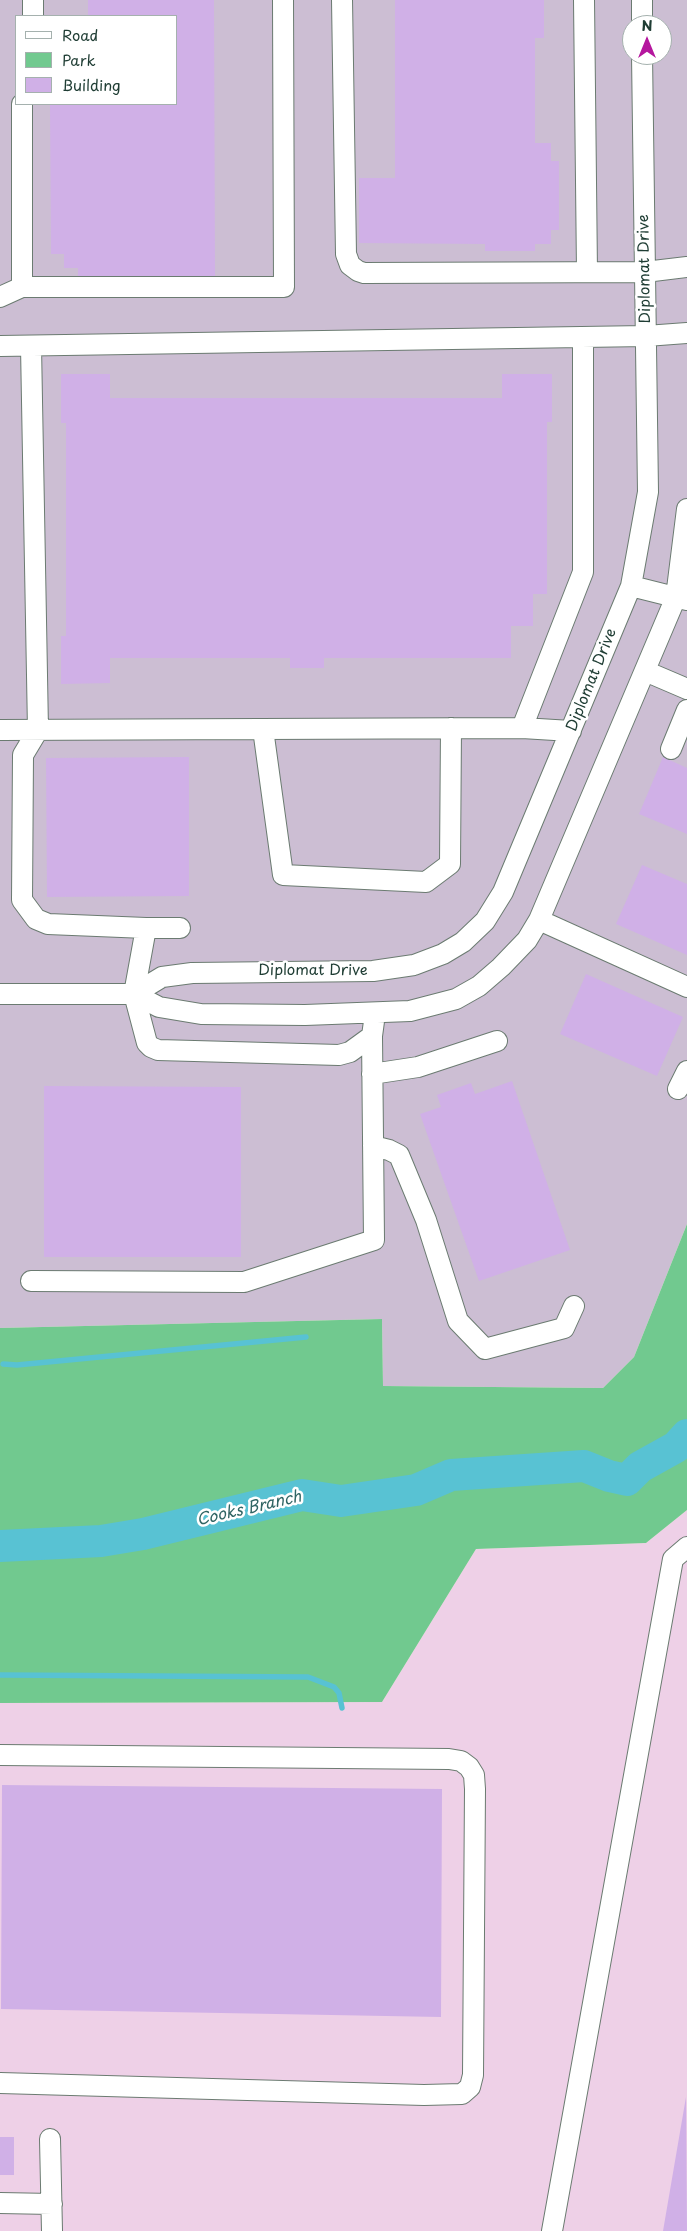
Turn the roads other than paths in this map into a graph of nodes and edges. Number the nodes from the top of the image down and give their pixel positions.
1 (33, 0) edge
2 (283, 0) edge
3 (342, 0) edge
4 (584, 0) edge
5 (642, 0) edge
6 (33, 15) edge
7 (642, 15) edge
8 (642, 65) edge
9 (22, 105) edge
10 (687, 267) edge
11 (587, 272) junction
12 (646, 272) junction
13 (22, 288) junction
14 (0, 297) edge
15 (687, 333) edge
16 (646, 336) junction
17 (583, 337) junction
18 (0, 346) edge
19 (30, 346) junction
20 (687, 509) edge
21 (631, 586) junction
22 (682, 598) edge
23 (645, 671) junction
24 (687, 689) edge
25 (687, 710) edge
26 (451, 728) junction
27 (522, 728) junction
28 (263, 729) junction
29 (0, 730) edge
30 (38, 730) junction
31 (571, 731) junction
32 (671, 749) dead end
33 (539, 920) junction
34 (146, 928) junction
35 (180, 928) dead end
36 (687, 987) edge
37 (0, 994) edge
38 (134, 994) junction
39 (375, 1014) junction
40 (372, 1036) junction
41 (497, 1041) dead end
42 (687, 1071) edge
43 (372, 1074) junction
44 (678, 1089) dead end
45 (373, 1146) junction
46 (30, 1281) dead end
47 (574, 1306) dead end
48 (687, 1547) edge
49 (0, 1755) edge
50 (0, 2083) edge
51 (50, 2139) dead end
52 (0, 2203) edge
53 (52, 2204) junction
54 (52, 2231) edge
55 (552, 2231) edge

1 - 6 street
2 - 13 street
3 - 11 street
4 - 11 street
5 - 7 street
8 - 12 street, Diplomat Drive
9 - 13 street
10 - 12 street
11 - 12 street
12 - 16 street, Diplomat Drive
13 - 14 street
15 - 16 street
16 - 17 street
16 - 21 street, Diplomat Drive
17 - 19 street
17 - 27 street
18 - 19 street
19 - 30 street
20 - 22 street
21 - 22 street
21 - 31 street, Diplomat Drive
22 - 23 street
23 - 24 street
23 - 33 street
25 - 32 street
26 - 27 street
26 - 28 street
26 - 28 street
27 - 31 street
28 - 30 street
29 - 30 street
30 - 34 street
31 - 38 street, Diplomat Drive
33 - 36 street
33 - 39 street
34 - 35 street
34 - 38 street
37 - 38 street
38 - 39 street
38 - 40 street
39 - 40 street
40 - 43 street
41 - 43 street
42 - 44 street
43 - 45 street
45 - 46 street
45 - 47 street
48 - 55 street
49 - 50 street
51 - 53 street
52 - 53 street
53 - 54 street

